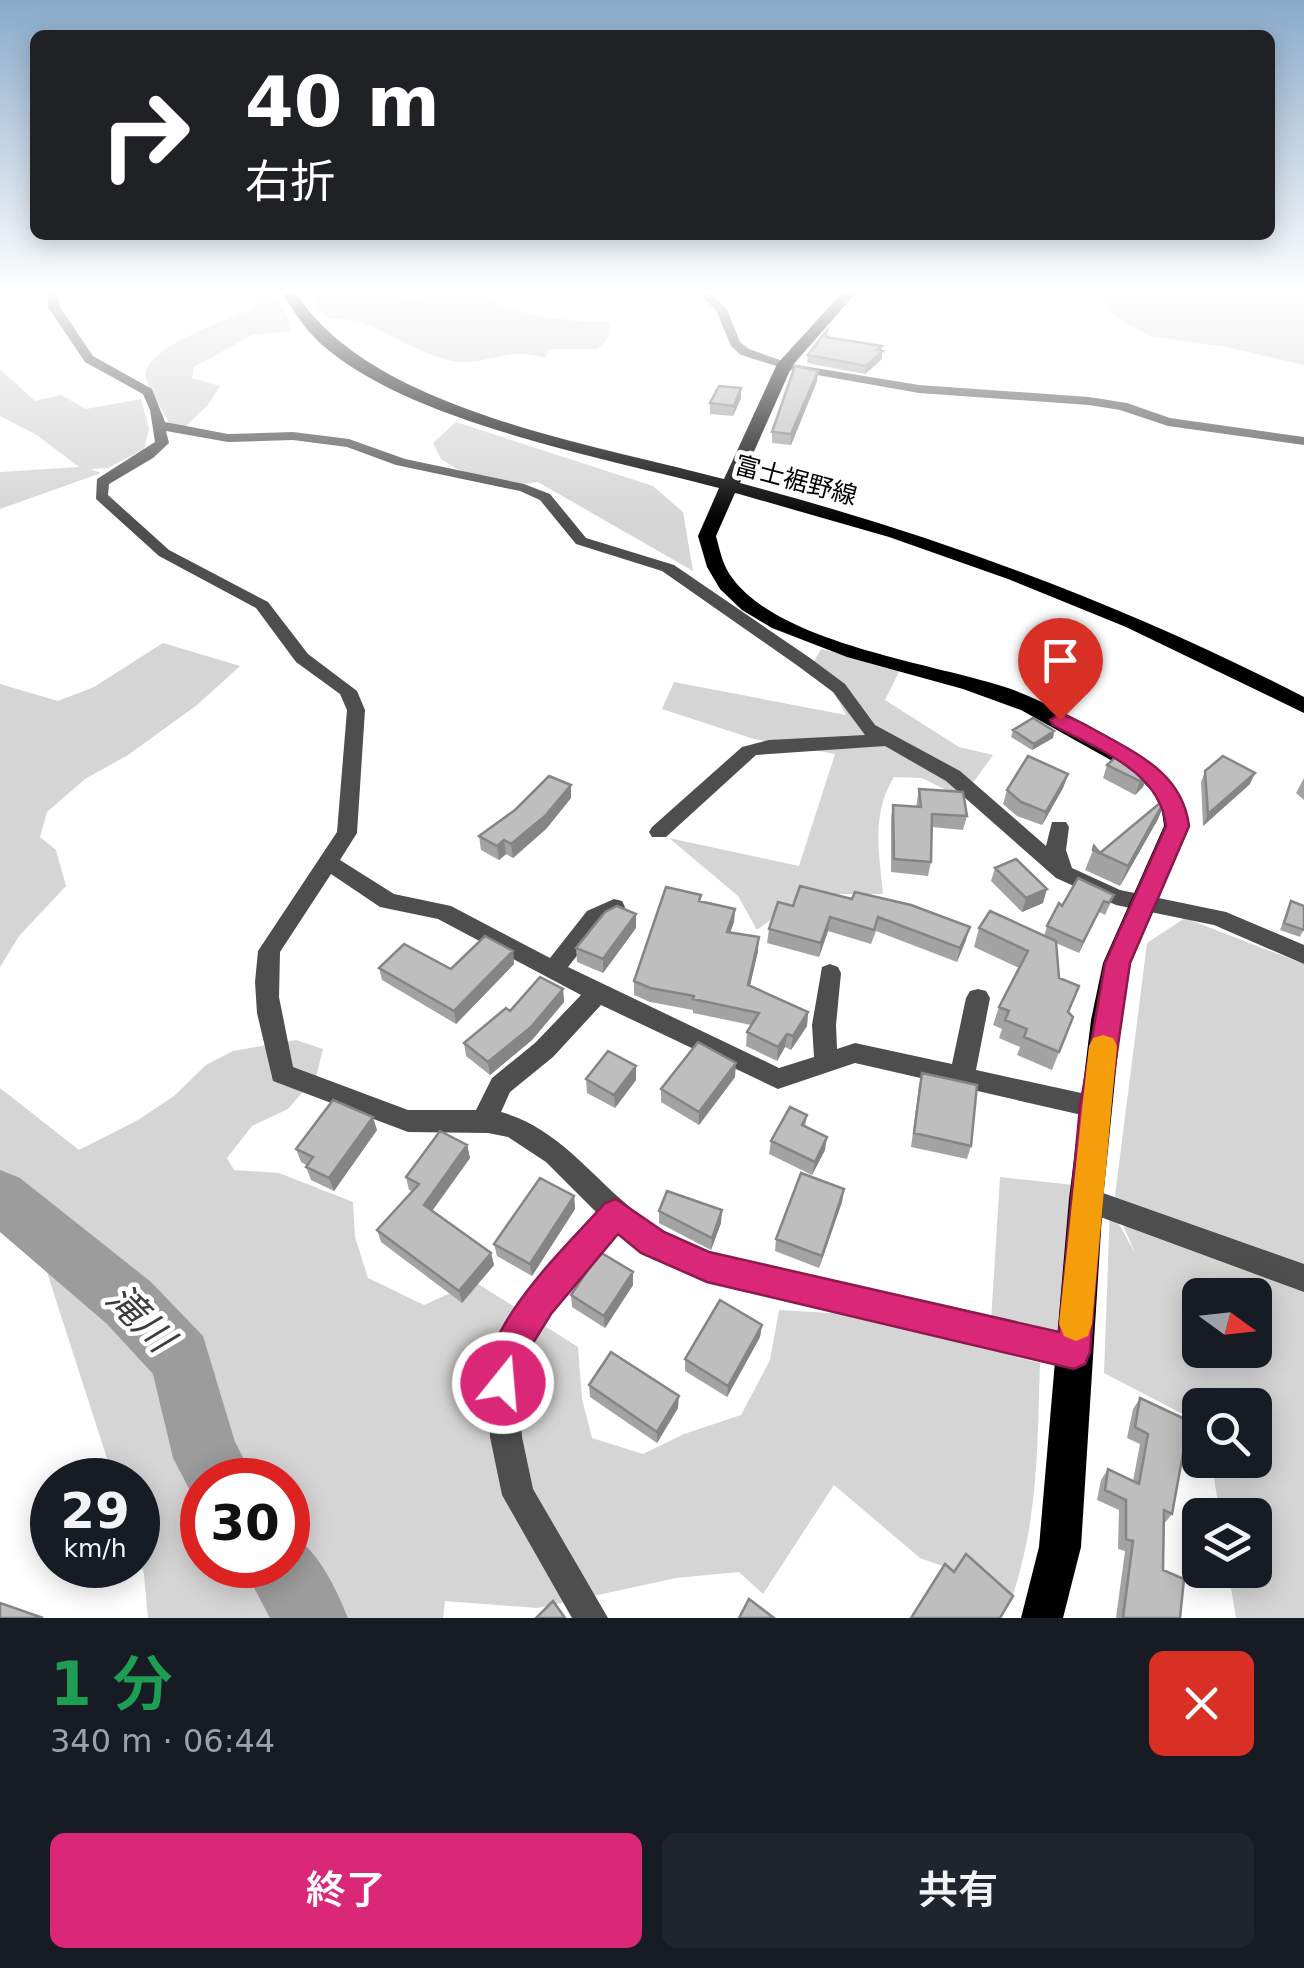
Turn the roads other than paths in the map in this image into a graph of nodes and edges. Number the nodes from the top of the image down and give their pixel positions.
1 (110, 370) edge
2 (374, 370) edge
3 (783, 370) edge
4 (806, 370) edge
5 (158, 425) junction
6 (1304, 442) edge
7 (730, 488) junction
8 (1304, 706) edge
9 (887, 740) junction
10 (1059, 827) dead end
11 (659, 832) dead end
12 (328, 862) junction
13 (1064, 874) junction
14 (1142, 902) junction
15 (614, 907) edge
16 (1304, 955) edge
17 (553, 970) junction
18 (830, 974) dead end
19 (598, 993) junction
20 (978, 998) dead end
21 (826, 1060) junction
22 (962, 1076) junction
23 (1095, 1107) junction
24 (484, 1120) junction
25 (1086, 1199) junction
26 (616, 1213) junction
27 (1304, 1278) edge
28 (1074, 1352) junction
29 (591, 1618) edge
30 (1042, 1618) edge

1 - 5 street
2 - 7 main road, 富士裾野線
3 - 7 main road
4 - 6 street
5 - 9 street
5 - 12 street
7 - 8 main road, 富士裾野線
7 - 14 main road
9 - 11 street
9 - 13 street
10 - 13 street
12 - 17 street
12 - 24 street
13 - 14 street
14 - 16 street
14 - 23 main road
15 - 17 street
17 - 19 street
18 - 21 street
19 - 21 street
19 - 24 street
20 - 22 street
21 - 22 street
22 - 23 street
23 - 25 main road
24 - 26 street
25 - 27 street
25 - 28 main road
26 - 28 street
26 - 29 street
28 - 30 main road

